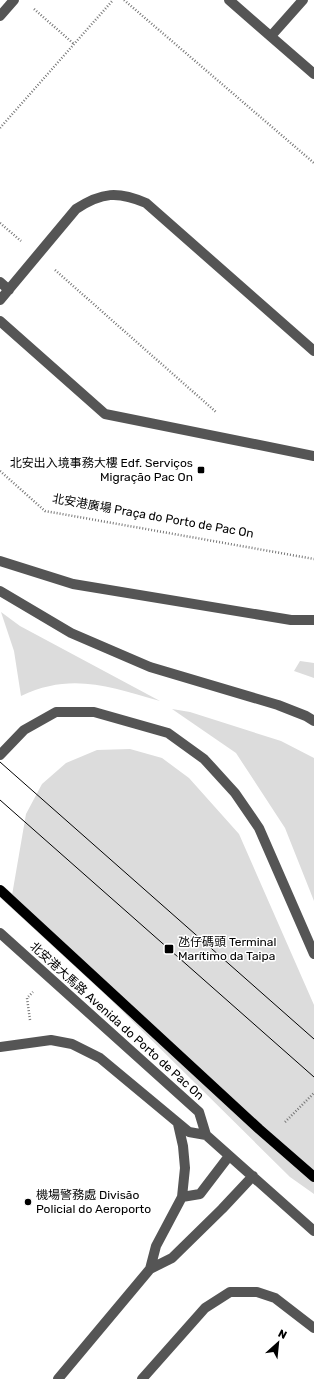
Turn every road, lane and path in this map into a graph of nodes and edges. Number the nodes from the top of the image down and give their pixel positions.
1 (14, 0) edge
2 (113, 0) edge
3 (124, 0) edge
4 (230, 0) edge
5 (303, 0) edge
6 (29, 5) dead end
7 (0, 16) edge
8 (271, 36) junction
9 (74, 44) junction
10 (314, 74) edge
11 (0, 128) edge
12 (314, 163) edge
13 (0, 223) edge
14 (37, 255) junction
15 (0, 282) edge
16 (8, 290) junction
17 (0, 300) edge
18 (0, 321) edge
19 (314, 351) edge
20 (217, 413) dead end
21 (314, 456) edge
22 (0, 471) edge
23 (314, 559) edge
24 (0, 561) edge
25 (0, 591) edge
26 (291, 620) junction
27 (314, 620) edge
28 (314, 628) edge
29 (314, 721) edge
30 (0, 755) edge
31 (0, 890) edge
32 (0, 933) edge
33 (314, 954) edge
34 (50, 976) junction
35 (32, 1042) junction
36 (0, 1047) edge
37 (178, 1124) junction
38 (206, 1135) junction
39 (229, 1156) junction
40 (253, 1176) junction
41 (314, 1177) edge
42 (182, 1197) junction
43 (314, 1231) edge
44 (150, 1269) junction
45 (314, 1328) edge
46 (58, 1379) edge
47 (142, 1379) edge

1 - 7 street
2 - 9 path
3 - 12 path
4 - 8 street
5 - 8 street
6 - 9 path
8 - 10 street
9 - 11 path
13 - 14 path
14 - 16 street
14 - 19 street
14 - 20 path
15 - 16 street
16 - 17 street
18 - 21 street
22 - 23 path, 北安港廣場 Praça do Porto de Pac On
24 - 26 street
25 - 29 street
26 - 27 street
26 - 28 street
30 - 33 street
31 - 41 main road, bridge
32 - 34 street, 北安港大馬路 Avenida do Porto de Pac On
34 - 35 path
34 - 38 street, 北安港大馬路 Avenida do Porto de Pac On
35 - 36 street
35 - 37 street
37 - 38 street
37 - 42 street
38 - 39 street
39 - 40 street
39 - 42 street
40 - 43 street
40 - 44 street
42 - 44 street
44 - 46 street
45 - 47 street

